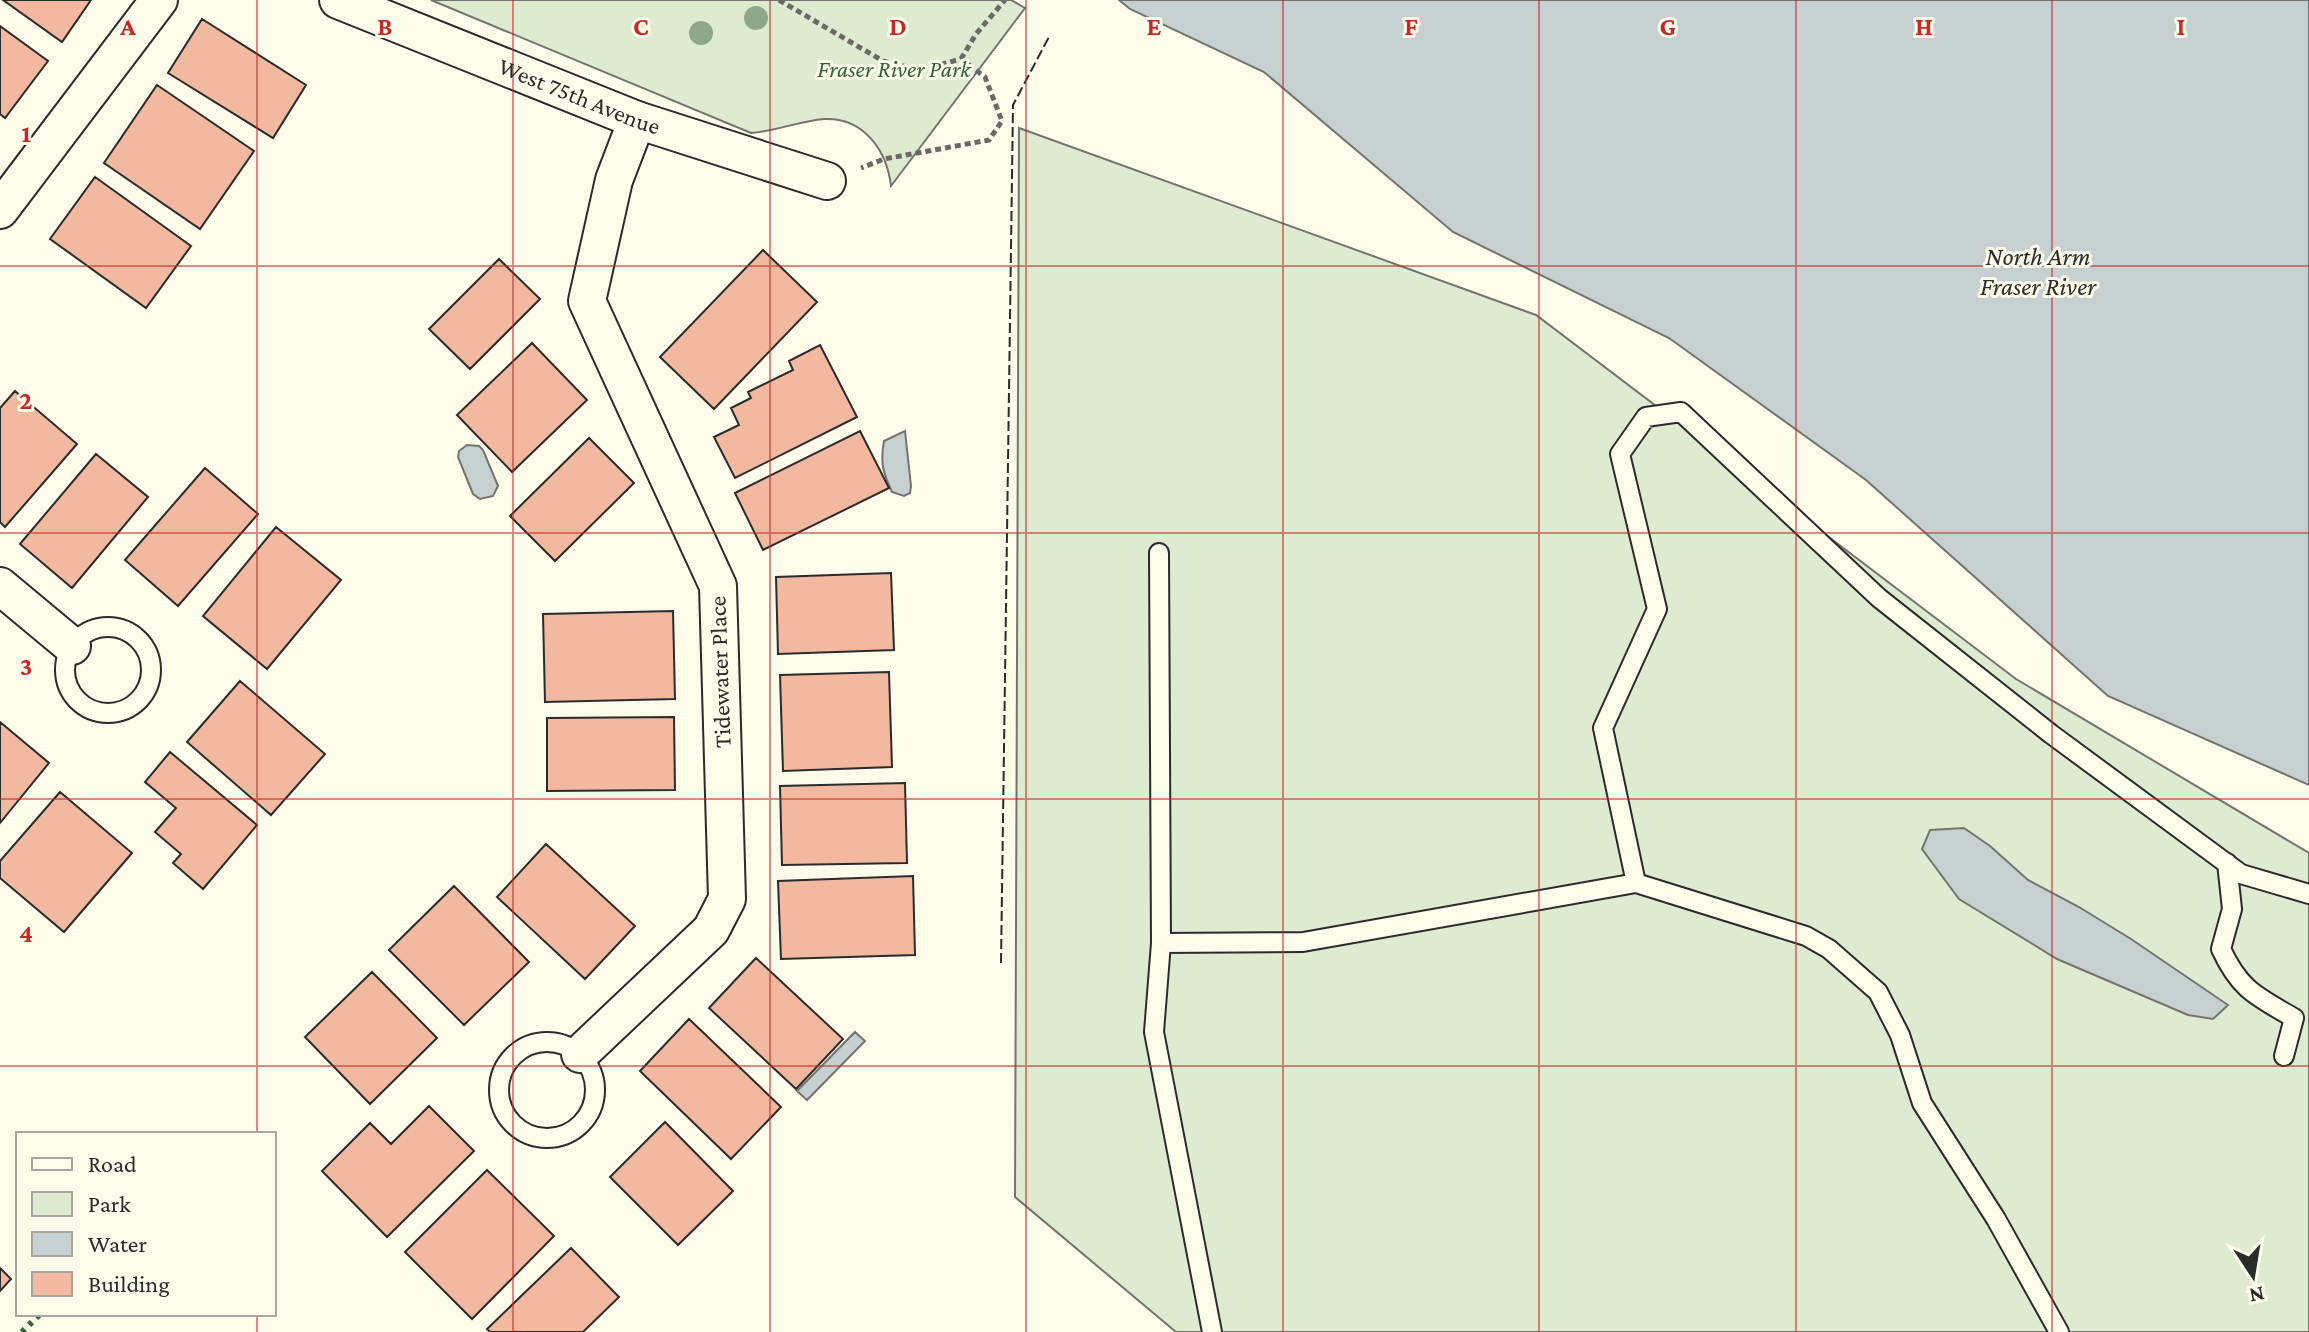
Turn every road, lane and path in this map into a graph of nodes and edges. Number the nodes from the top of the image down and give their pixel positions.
1 (159, 0) edge
2 (338, 0) edge
3 (779, 0) edge
4 (1005, 0) edge
5 (961, 59) junction
6 (637, 120) junction
7 (827, 181) joint
8 (0, 210) edge
9 (1159, 553) dead end
10 (0, 586) edge
11 (72, 646) junction
12 (2227, 863) junction
13 (1636, 883) junction
14 (2309, 894) edge
15 (1161, 943) junction
16 (580, 1054) junction
17 (2284, 1056) dead end
18 (1212, 1332) edge
19 (2059, 1332) edge

1 - 8 street
2 - 6 street, West 75th Avenue
3 - 5 path
4 - 5 path
5 - 7 path
6 - 7 street, West 75th Avenue
6 - 16 street, Tidewater Place
9 - 15 lane
10 - 11 street
11 - 11 lane
12 - 13 lane
12 - 14 lane
12 - 17 lane
13 - 15 lane
13 - 19 lane
15 - 18 lane
16 - 16 lane

